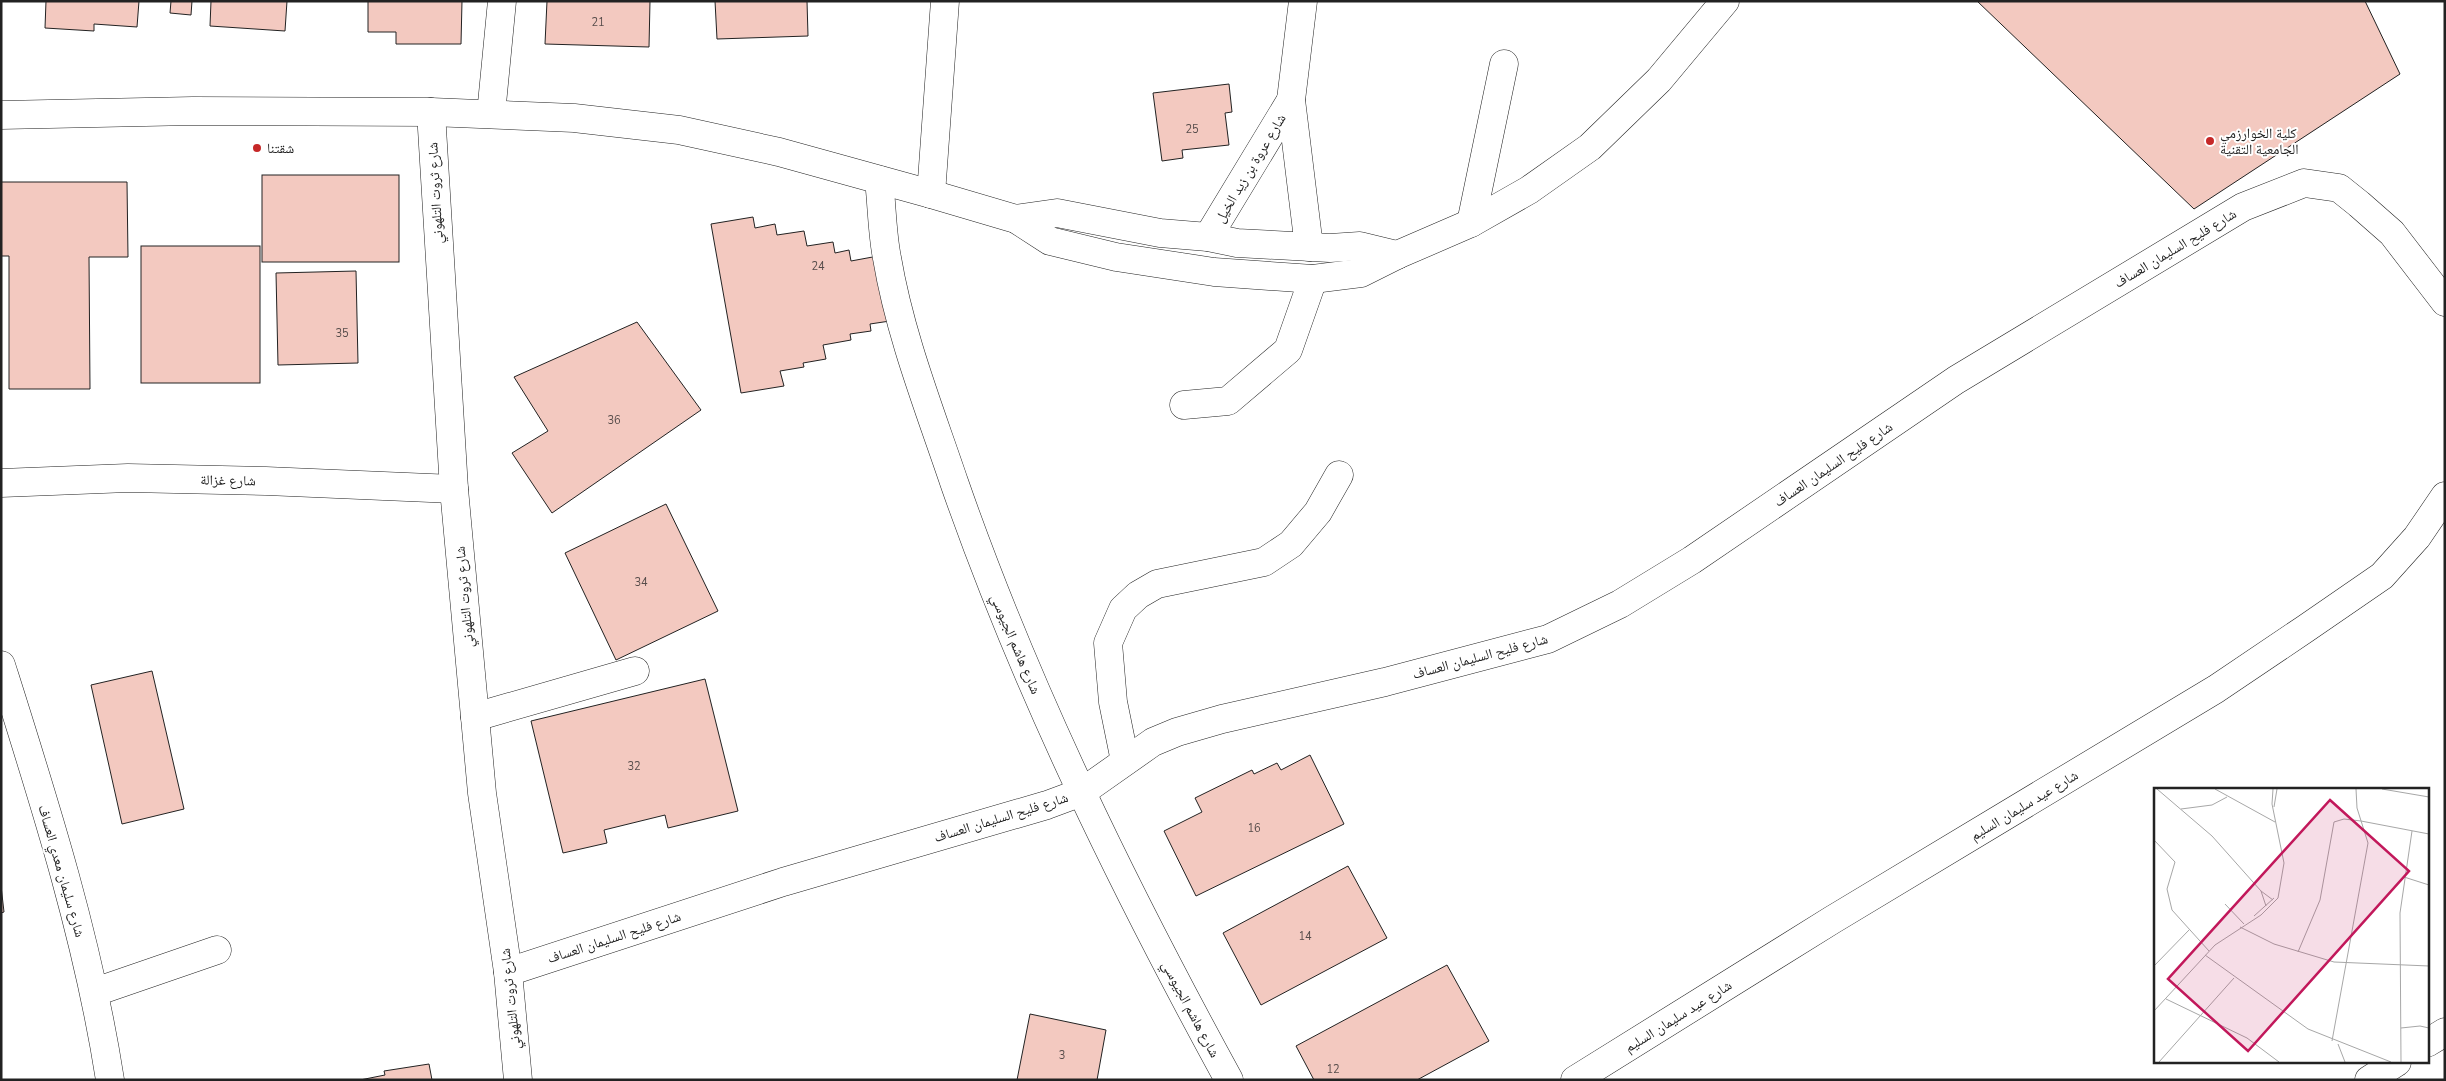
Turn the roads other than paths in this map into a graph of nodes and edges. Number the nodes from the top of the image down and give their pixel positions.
1 (502, 1) edge
2 (945, 1) edge
3 (1303, 1) edge
4 (1725, 1) edge
5 (1504, 64) dead end
6 (1291, 100) junction
7 (431, 112) junction
8 (491, 114) junction
9 (1, 115) edge
10 (879, 180) junction
11 (931, 194) junction
12 (1016, 219) junction
13 (1472, 223) junction
14 (1208, 236) junction
15 (1309, 247) junction
16 (1397, 255) junction
17 (1313, 279) junction
18 (2445, 302) edge
19 (1184, 405) dead end
20 (1339, 474) dead end
21 (1, 483) edge
22 (454, 489) junction
23 (2445, 496) edge
24 (1, 665) edge
25 (635, 671) dead end
26 (475, 717) junction
27 (1125, 761) junction
28 (1082, 792) junction
29 (217, 950) dead end
30 (508, 972) junction
31 (95, 992) junction
32 (2445, 1032) edge
33 (2428, 1042) edge
34 (2394, 1064) edge
35 (110, 1080) edge
36 (518, 1080) edge
37 (1229, 1080) edge
38 (1575, 1080) edge
39 (2369, 1080) edge

1 - 8 street
2 - 11 street
3 - 6 street, شارع عروة بن زيد الخيل
4 - 13 street
5 - 13 street
6 - 14 street, شارع عروة بن زيد الخيل
6 - 15 street, شارع عروة بن زيد الخيل
7 - 8 street
7 - 9 street
7 - 22 street, شارع ثروت التلهوني
8 - 10 street
10 - 11 street
10 - 28 street, شارع هاشم الجيوسي
11 - 12 street
12 - 14 street
12 - 17 street
13 - 16 street
14 - 15 street
15 - 16 street
16 - 17 street
17 - 19 street
18 - 27 street, شارع فليح السليمان العساف
20 - 27 street
21 - 22 street, شارع غزالة
22 - 26 street, شارع ثروت التلهوني
23 - 38 street, شارع عيد سليمان السليم
24 - 31 street, شارع سليمان معدي العساف
25 - 26 street
26 - 30 street, شارع ثروت التلهوني
27 - 28 street, شارع فليح السليمان العساف
28 - 30 street, شارع فليح السليمان العساف
28 - 37 street, شارع هاشم الجيوسي
29 - 31 street
30 - 36 street, شارع ثروت التلهوني
31 - 35 street, شارع سليمان معدي العساف
32 - 33 street
34 - 39 street

